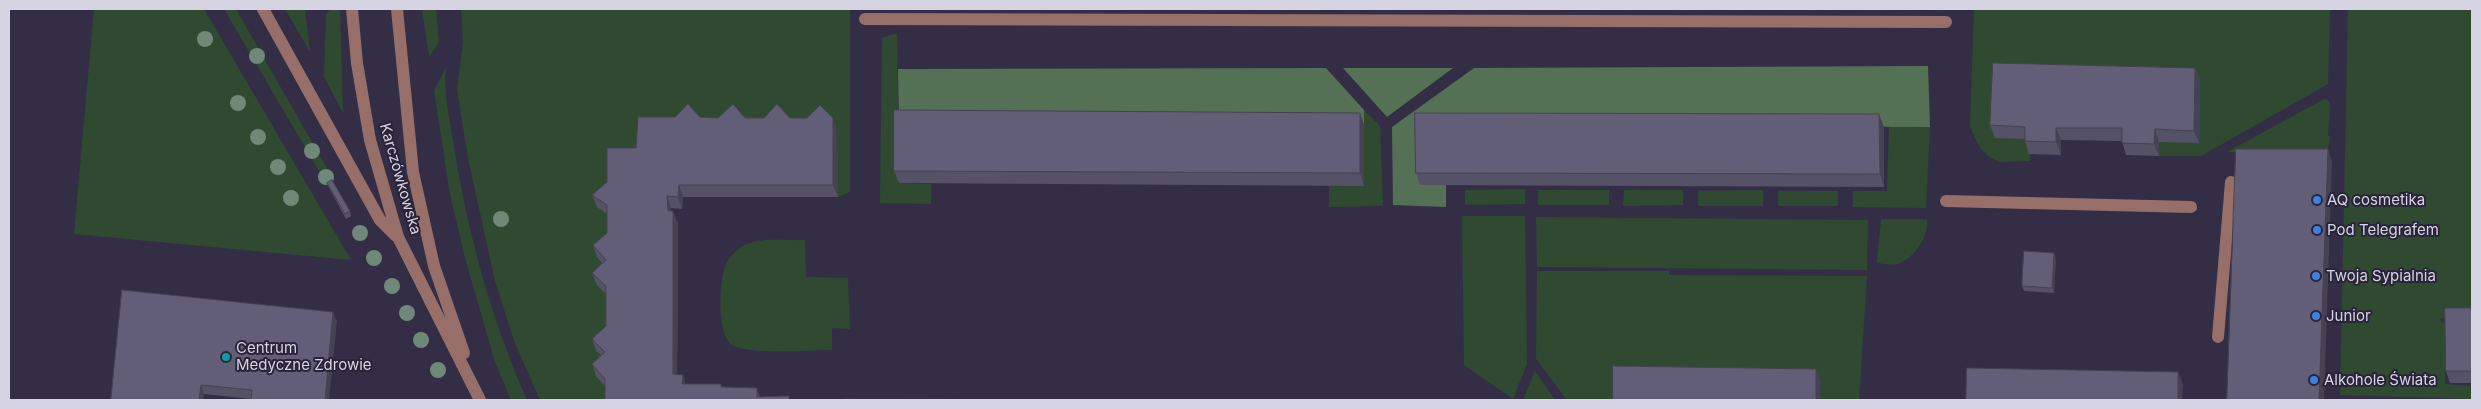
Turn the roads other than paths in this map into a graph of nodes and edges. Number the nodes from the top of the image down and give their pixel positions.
1 (263, 9) edge
2 (352, 9) edge
3 (397, 9) edge
4 (865, 19) dead end
5 (1946, 22) dead end
6 (2231, 182) dead end
7 (1946, 201) dead end
8 (2191, 207) dead end
9 (398, 237) junction
10 (2218, 336) dead end

1 - 9 street
2 - 9 street, Karczówkowska
3 - 9 street, Karczówkowska
4 - 5 street
6 - 10 street
7 - 8 street

